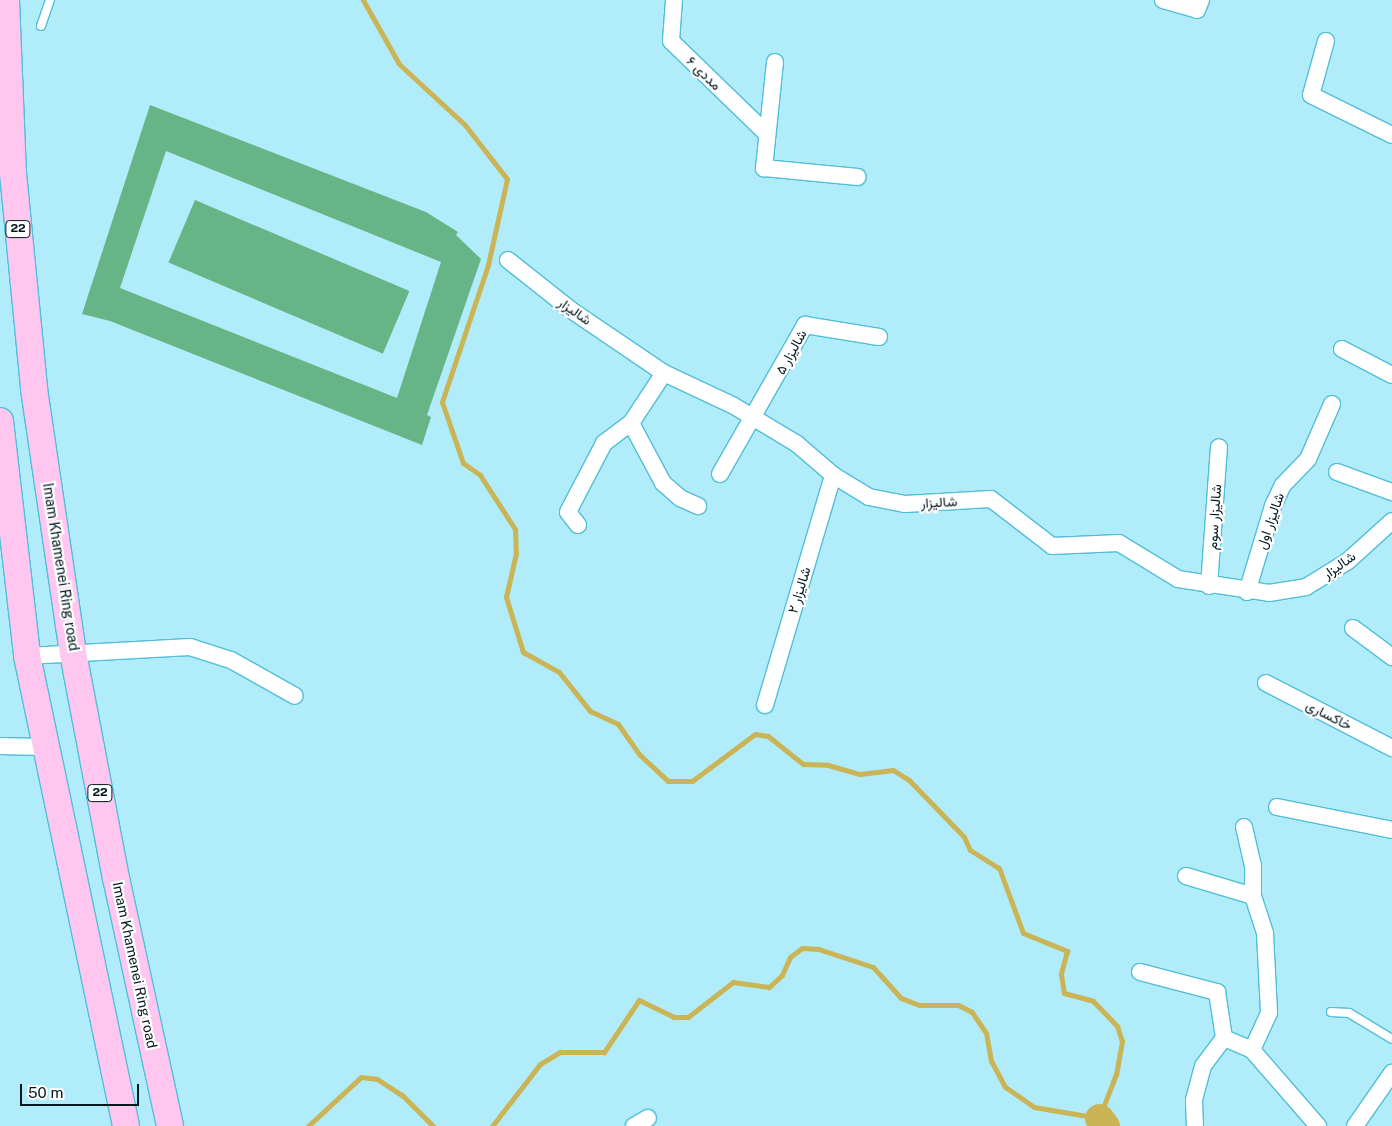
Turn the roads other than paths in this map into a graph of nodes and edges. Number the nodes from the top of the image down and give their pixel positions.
1 (6, 0) edge
2 (50, 0) edge
3 (674, 0) edge
4 (1163, 0) edge
5 (1201, 0) edge
6 (41, 26) dead end
7 (1326, 41) dead end
8 (775, 62) dead end
9 (767, 134) junction
10 (1392, 135) edge
11 (858, 177) dead end
12 (508, 260) dead end
13 (879, 337) dead end
14 (1342, 349) dead end
15 (664, 373) junction
16 (1392, 375) edge
17 (1332, 404) dead end
18 (755, 418) junction
19 (0, 421) edge
20 (630, 423) junction
21 (1219, 447) dead end
22 (1337, 472) dead end
23 (720, 474) dead end
24 (833, 475) junction
25 (1392, 492) edge
26 (698, 506) dead end
27 (1392, 522) edge
28 (578, 525) dead end
29 (1208, 586) junction
30 (1248, 592) junction
31 (1353, 628) dead end
32 (73, 653) junction
33 (27, 656) junction
34 (1392, 657) edge
35 (1266, 683) dead end
36 (296, 696) dead end
37 (765, 705) dead end
38 (0, 746) edge
39 (44, 747) junction
40 (1392, 748) edge
41 (1276, 807) dead end
42 (1244, 827) dead end
43 (1392, 830) edge
44 (1186, 876) dead end
45 (1253, 896) junction
46 (1140, 972) dead end
47 (1331, 1012) dead end
48 (1224, 1038) junction
49 (1392, 1039) edge
50 (1252, 1050) junction
51 (1392, 1073) edge
52 (126, 1126) edge
53 (170, 1126) edge
54 (1195, 1126) edge
55 (1318, 1126) edge
56 (1355, 1126) edge

1 - 32 highway, Imam Khamenei Ring road / 22
2 - 6 lane
3 - 9 street, مددی ۶
4 - 5 street
7 - 10 street
8 - 9 street
9 - 11 street
12 - 15 street, شالیزار
13 - 18 street, شالیزار ۵
14 - 16 street
15 - 18 street, شالیزار
15 - 20 street
17 - 30 street, شالیزار اول
18 - 23 street
18 - 24 street, شالیزار
19 - 33 highway
20 - 26 street
20 - 28 street
21 - 29 street, شالیزار سوم
22 - 25 street
24 - 29 street, شالیزار
24 - 37 street, شالیزار ۲
27 - 30 street, شالیزار
29 - 30 street, شالیزار
31 - 34 street
32 - 33 street
32 - 36 street
32 - 53 highway, Imam Khamenei Ring road / 22
33 - 39 highway
35 - 40 street, خاکساری
38 - 39 street
39 - 52 highway
41 - 43 street
42 - 45 street
44 - 45 street
45 - 50 street
46 - 48 street
47 - 49 lane
48 - 50 street
48 - 54 street
50 - 55 street
51 - 56 street

